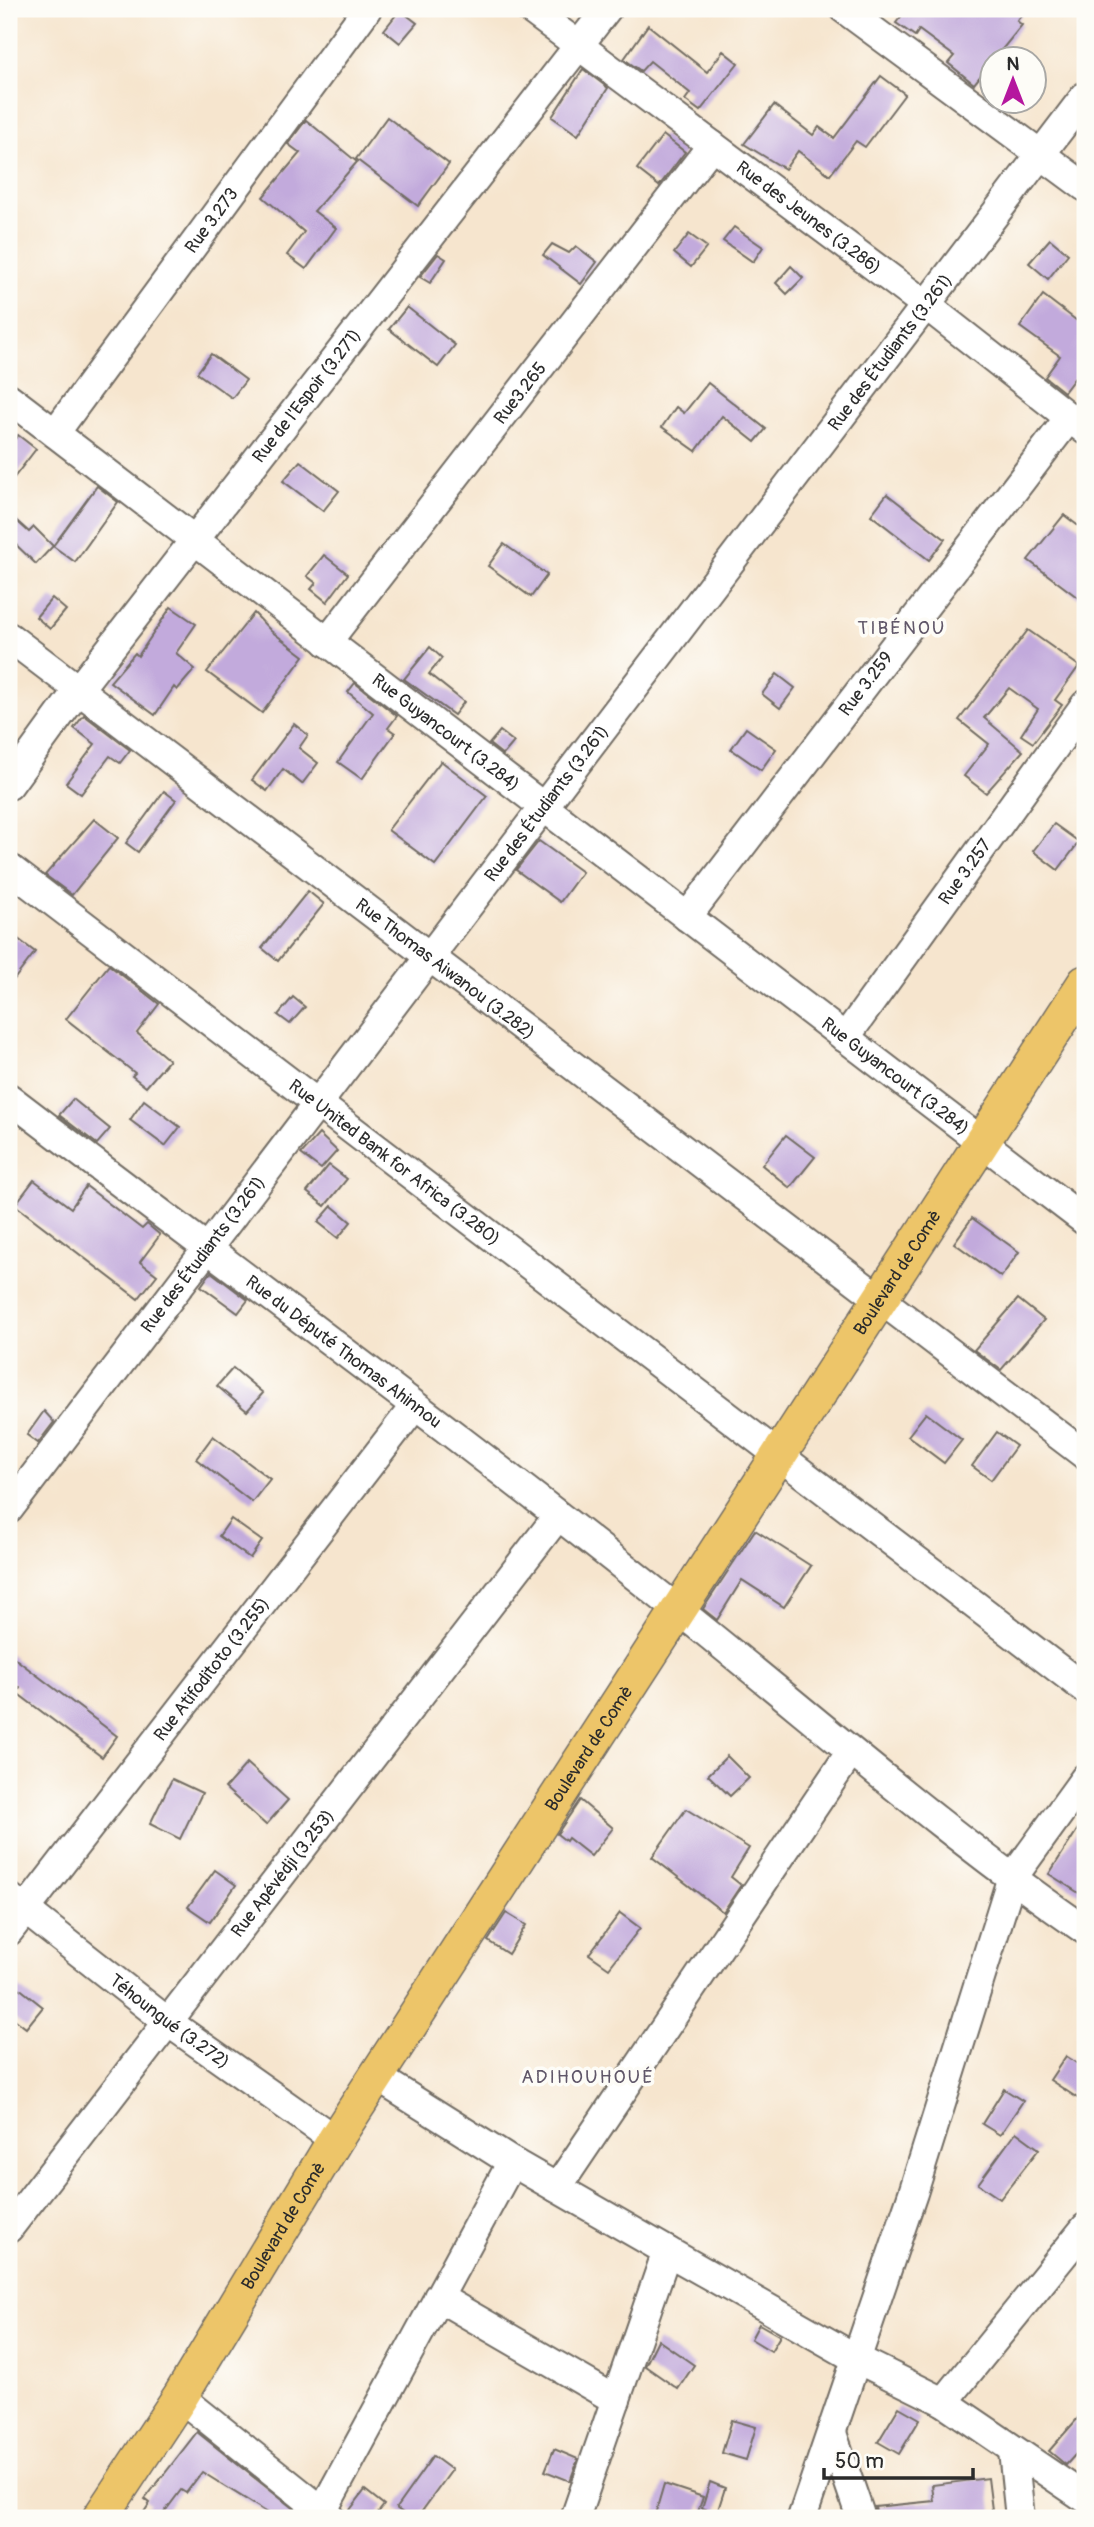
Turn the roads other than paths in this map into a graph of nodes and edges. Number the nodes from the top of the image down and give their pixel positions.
1 (367, 9) edge
2 (530, 9) edge
3 (607, 9) edge
4 (844, 9) edge
5 (578, 45) junction
6 (1085, 96) edge
7 (712, 145) junction
8 (1042, 153) junction
9 (1085, 187) edge
10 (926, 305) junction
11 (9, 398) edge
12 (1077, 424) edge
13 (55, 433) junction
14 (194, 540) junction
15 (9, 637) edge
16 (327, 642) junction
17 (78, 690) junction
18 (1085, 705) edge
19 (9, 785) edge
20 (544, 807) junction
21 (9, 868) edge
22 (687, 917) junction
23 (430, 957) junction
24 (1085, 983) edge
25 (845, 1038) junction
26 (9, 1098) edge
27 (318, 1103) junction
28 (983, 1143) junction
29 (1082, 1213) edge
30 (207, 1249) junction
31 (881, 1300) junction
32 (414, 1407) junction
33 (1085, 1455) edge
34 (781, 1456) junction
35 (9, 1509) edge
36 (557, 1517) junction
37 (678, 1609) junction
38 (1085, 1689) edge
39 (850, 1753) junction
40 (1085, 1778) edge
41 (1011, 1880) junction
42 (14, 1913) edge
43 (1085, 1930) edge
44 (168, 2022) junction
45 (377, 2077) junction
46 (335, 2140) junction
47 (512, 2162) junction
48 (557, 2188) junction
49 (9, 2228) edge
50 (1085, 2228) edge
51 (667, 2251) junction
52 (438, 2297) junction
53 (857, 2359) junction
54 (180, 2397) junction
55 (616, 2400) junction
56 (944, 2402) junction
57 (832, 2433) junction
58 (1013, 2451) junction
59 (1085, 2498) edge
60 (326, 2515) edge
61 (100, 2518) edge
62 (575, 2518) edge
63 (802, 2518) edge
64 (861, 2518) edge
65 (1020, 2518) edge

1 - 13 street, Rue 3.273
2 - 5 street, Rue des Jeunes (3.286)
3 - 5 street, Rue de l'Espoir (3.271)
4 - 8 street
5 - 7 street, Rue des Jeunes (3.286)
5 - 14 street, Rue de l'Espoir (3.271)
6 - 8 street, Rue des Étudiants (3.261)
7 - 10 street, Rue des Jeunes (3.286)
7 - 16 street, Rue3.265
8 - 9 street
8 - 10 street, Rue des Étudiants (3.261)
10 - 12 street, Rue des Jeunes (3.286)
10 - 20 street, Rue des Étudiants (3.261)
11 - 13 street, Rue Guyancourt (3.284)
12 - 22 street, Rue 3.259
13 - 14 street, Rue Guyancourt (3.284)
14 - 16 street, Rue Guyancourt (3.284)
14 - 17 street, Rue de l'Espoir (3.271)
15 - 17 street, Rue Thomas Aiwanou (3.282)
16 - 20 street, Rue Guyancourt (3.284)
17 - 19 street, Rue de l'Espoir (3.271)
17 - 23 street, Rue Thomas Aiwanou (3.282)
18 - 25 street, Rue 3.257
20 - 22 street, Rue Guyancourt (3.284)
20 - 23 street, Rue des Étudiants (3.261)
21 - 27 street, Rue United Bank for Africa (3.280)
22 - 25 street, Rue Guyancourt (3.284)
23 - 27 street, Rue des Étudiants (3.261)
23 - 31 street, Rue Thomas Aiwanou (3.282)
24 - 28 main road, Boulevard de Comè
25 - 28 street, Rue Guyancourt (3.284)
26 - 30 street, Rue du Député Thomas Ahinnou
27 - 30 street, Rue des Étudiants (3.261)
27 - 34 street, Rue United Bank for Africa (3.280)
28 - 29 street, Rue Guyancourt (3.284)
28 - 31 main road, Boulevard de Comè
30 - 32 street, Rue du Député Thomas Ahinnou
30 - 35 street, Rue des Étudiants (3.261)
31 - 33 street, Rue Thomas Aiwanou (3.282)
31 - 34 main road, Boulevard de Comè
32 - 36 street, Rue du Député Thomas Ahinnou
32 - 42 street, Rue Atifoditoto (3.255)
34 - 37 main road, Boulevard de Comè
34 - 38 street, Rue United Bank for Africa (3.280)
36 - 37 street, Rue du Député Thomas Ahinnou
36 - 44 street, Rue Apévédji (3.253)
37 - 39 street, Rue du Député Thomas Ahinnou
37 - 45 main road, Boulevard de Comè
39 - 41 street, Rue du Député Thomas Ahinnou
39 - 48 street
40 - 41 street
41 - 43 street, Rue du Député Thomas Ahinnou
41 - 53 street
42 - 44 street, Téhoungué (3.272)
44 - 46 street, Téhoungué (3.272)
44 - 49 street, Rue Apévédji (3.253)
45 - 46 main road, Boulevard de Comè
45 - 47 street
46 - 54 main road, Boulevard de Comè
47 - 48 street
47 - 52 street
48 - 51 street
50 - 56 street
51 - 53 street
51 - 55 street
52 - 55 street
52 - 60 street
53 - 56 street
53 - 57 street
54 - 60 street
54 - 61 main road, Boulevard de Comè
55 - 62 street
56 - 58 street
57 - 63 street
57 - 64 street
58 - 59 street
58 - 65 street

